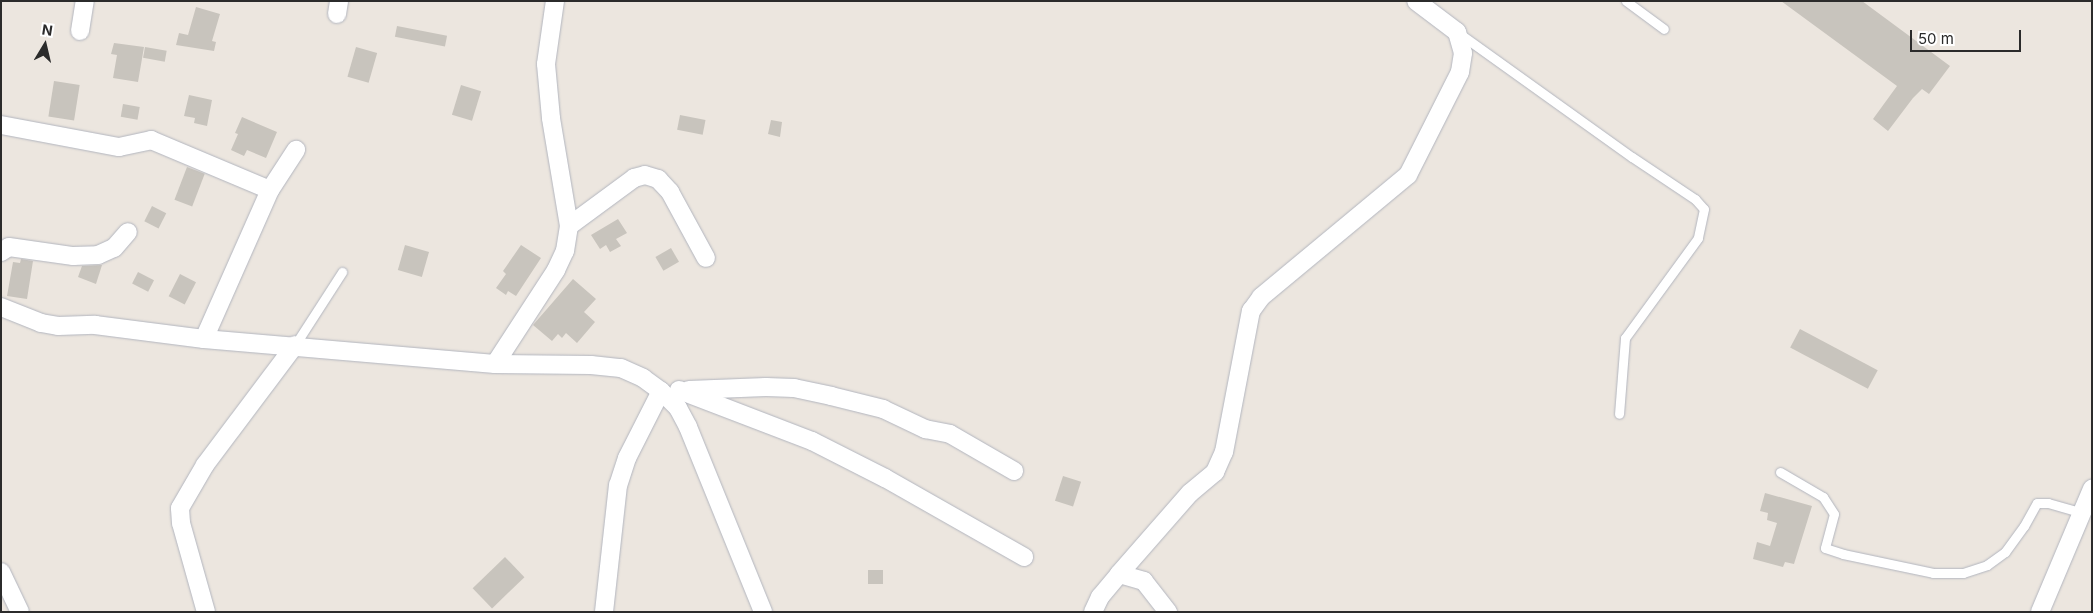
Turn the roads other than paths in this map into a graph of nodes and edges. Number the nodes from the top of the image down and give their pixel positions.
1 (85, 1) edge
2 (555, 1) edge
3 (1416, 1) edge
4 (1626, 1) edge
5 (1664, 29) dead end
6 (80, 32) dead end
7 (1458, 32) junction
8 (1, 125) edge
9 (296, 150) dead end
10 (270, 190) junction
11 (569, 226) junction
12 (128, 232) dead end
13 (1, 252) edge
14 (706, 258) dead end
15 (342, 272) dead end
16 (1, 307) edge
17 (204, 339) junction
18 (295, 345) junction
19 (495, 364) junction
20 (679, 390) junction
21 (661, 391) junction
22 (1619, 414) dead end
23 (1014, 471) dead end
24 (1780, 472) dead end
25 (2092, 489) edge
26 (2083, 513) junction
27 (1024, 557) dead end
28 (1, 572) edge
29 (1119, 574) junction
30 (20, 612) edge
31 (206, 612) edge
32 (604, 612) edge
33 (763, 612) edge
34 (1093, 612) edge
35 (1168, 612) edge
36 (2040, 612) edge

1 - 6 street
2 - 11 street
3 - 7 street
4 - 5 lane
7 - 22 lane
7 - 29 street
8 - 10 street
9 - 10 street
10 - 17 street
11 - 14 street
11 - 19 street
12 - 13 street
15 - 18 lane
16 - 17 street
17 - 18 street
18 - 19 street
18 - 31 street
19 - 21 street
20 - 21 street
20 - 23 street
20 - 27 street
21 - 32 street
21 - 33 street
24 - 26 lane
25 - 26 street
26 - 36 street
28 - 30 street
29 - 34 street
29 - 35 street

